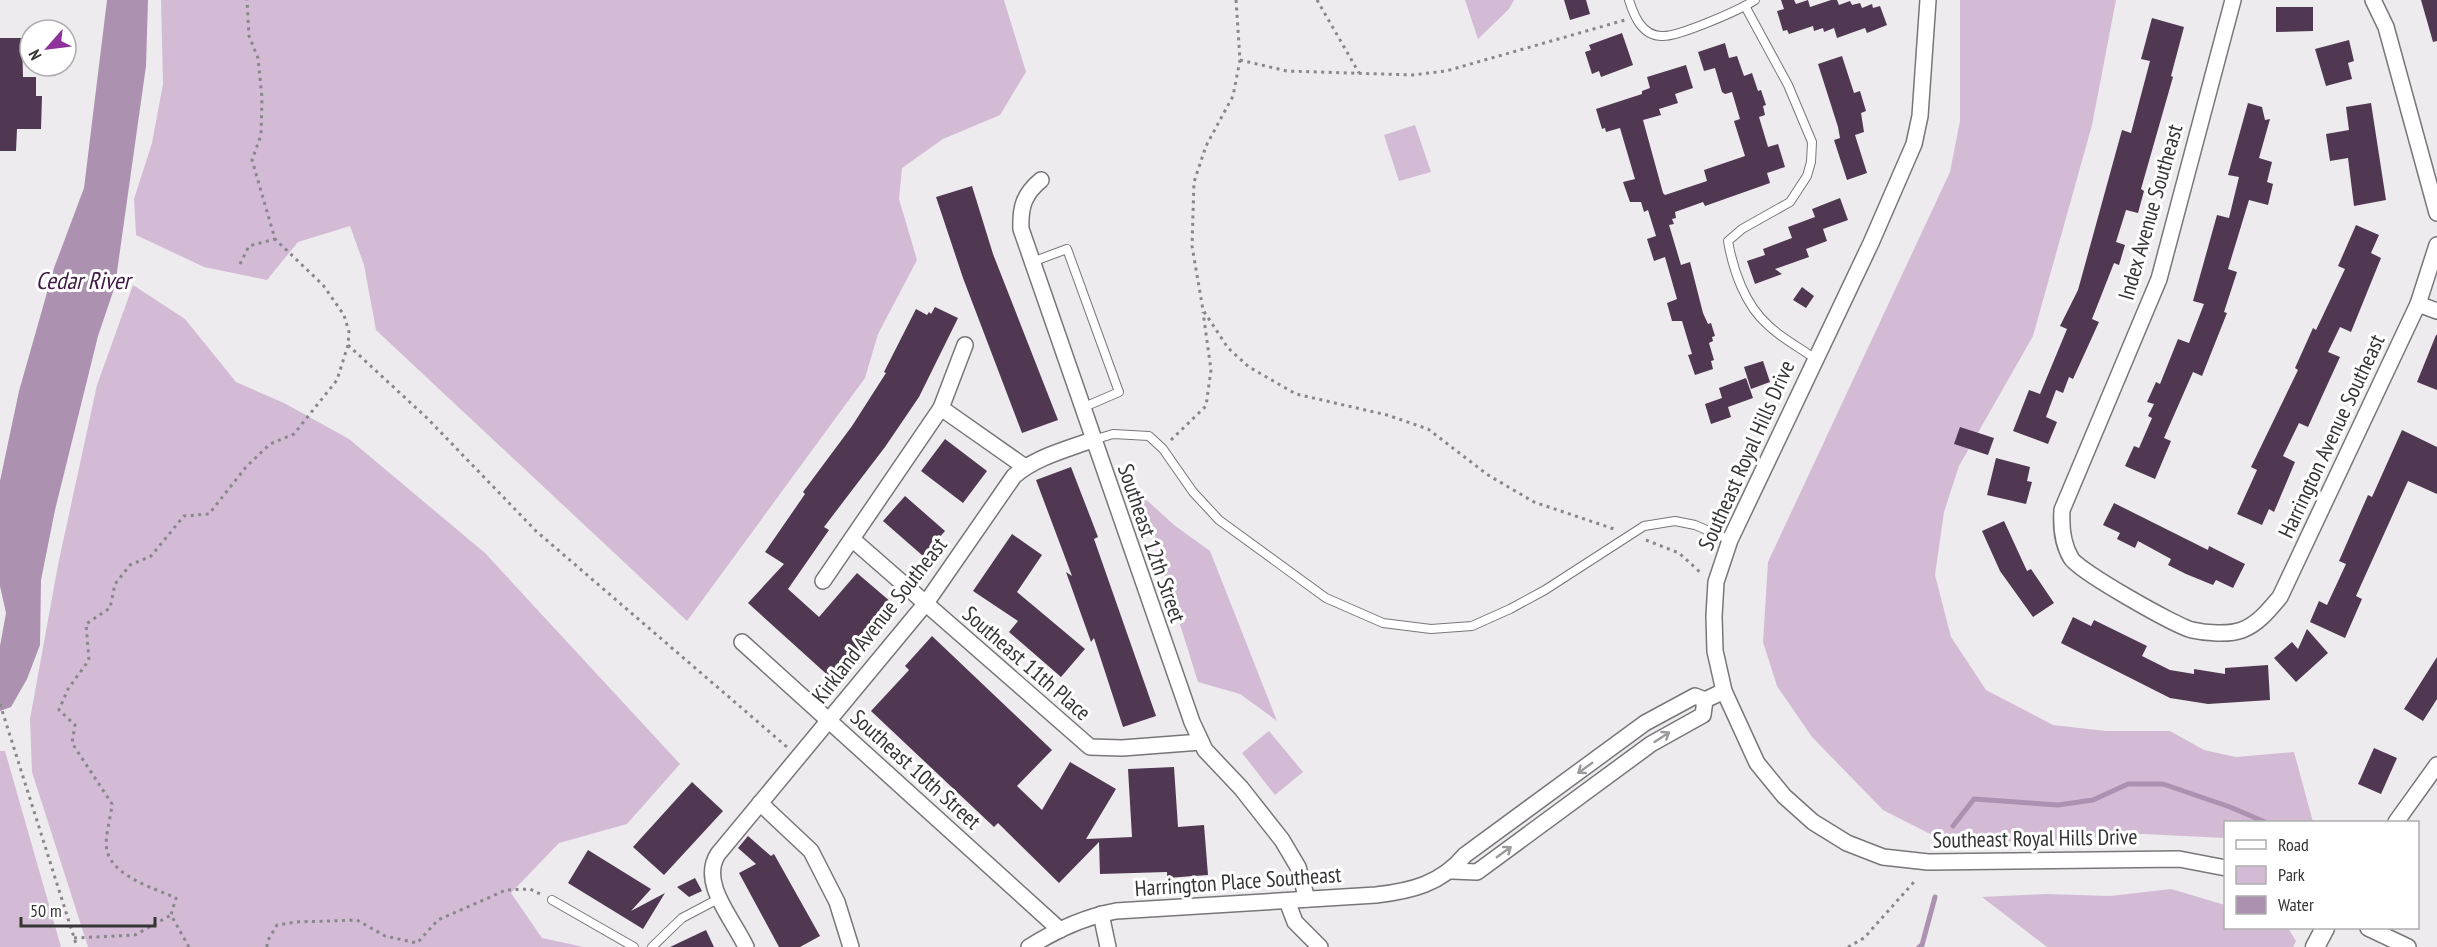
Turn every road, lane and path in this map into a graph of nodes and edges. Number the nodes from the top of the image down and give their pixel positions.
1 (247, 0) edge
2 (1236, 0) edge
3 (1317, 0) edge
4 (1629, 0) edge
5 (1755, 0) edge
6 (1928, 0) edge
7 (2233, 0) edge
8 (2373, 0) edge
9 (1745, 6) junction
10 (1636, 17) junction
11 (1240, 60) junction
12 (1359, 73) junction
13 (1041, 180) dead end
14 (2437, 213) edge
15 (275, 239) junction
16 (2437, 245) edge
17 (1032, 262) junction
18 (240, 264) dead end
19 (2418, 304) junction
20 (1203, 310) junction
21 (2437, 311) edge
22 (348, 345) junction
23 (965, 345) dead end
24 (1814, 358) junction
25 (942, 408) junction
26 (1082, 408) junction
27 (1092, 440) junction
28 (1163, 449) junction
29 (1025, 466) junction
30 (1632, 534) junction
31 (852, 539) junction
32 (1730, 540) junction
33 (1701, 573) dead end
34 (823, 581) dead end
35 (926, 603) junction
36 (2241, 631) joint
37 (742, 642) dead end
38 (1724, 691) junction
39 (0, 704) edge
40 (829, 720) junction
41 (1201, 742) junction
42 (798, 757) junction
43 (2437, 765) edge
44 (760, 803) junction
45 (2397, 821) edge
46 (2224, 868) edge
47 (1914, 882) dead end
48 (720, 898) junction
49 (1307, 899) junction
50 (552, 900) joint
51 (1287, 901) junction
52 (1101, 914) junction
53 (171, 915) junction
54 (2324, 929) edge
55 (2372, 929) edge
56 (1060, 930) junction
57 (74, 938) junction
58 (418, 945) edge
59 (77, 947) edge
60 (189, 947) edge
61 (267, 947) edge
62 (634, 947) edge
63 (652, 947) edge
64 (746, 947) edge
65 (851, 947) edge
66 (1029, 947) edge
67 (1108, 947) edge
68 (1320, 947) edge
69 (1848, 947) edge
70 (2315, 947) edge
71 (2408, 947) edge

1 - 15 path
2 - 11 path
3 - 12 path
4 - 10 lane
5 - 9 lane
6 - 24 street, Southeast Royal Hills Drive
7 - 36 street, Index Avenue Southeast
8 - 14 street
9 - 10 lane
9 - 24 lane
10 - 12 path
11 - 12 path
11 - 20 path
13 - 17 street, Southeast 12th Street
15 - 18 path
15 - 22 path
16 - 19 street, Harrington Avenue Southeast
17 - 26 street, Southeast 12th Street
17 - 26 lane
19 - 21 street
19 - 36 street, Harrington Avenue Southeast
20 - 28 path
20 - 30 path
22 - 42 path
22 - 53 path
23 - 25 street
24 - 32 street, Southeast Royal Hills Drive
25 - 29 street
25 - 31 street
26 - 27 street, Southeast 12th Street
27 - 28 lane
27 - 29 street, Kirkland Avenue Southeast
27 - 41 street, Southeast 12th Street
28 - 30 lane
29 - 35 street, Kirkland Avenue Southeast
30 - 32 lane
30 - 33 path
31 - 34 street
31 - 35 street, Southeast 11th Place
32 - 38 street, Southeast Royal Hills Drive
35 - 40 street, Kirkland Avenue Southeast
35 - 41 street, Southeast 11th Place
37 - 40 street, Southeast 10th Street
38 - 46 street, Southeast Royal Hills Drive
38 - 49 street, Harrington Place Southeast
39 - 57 path
40 - 42 street, Kirkland Avenue Southeast
40 - 56 street, Southeast 10th Street
41 - 49 street, Southeast 12th Street
42 - 44 street, Kirkland Avenue Southeast
43 - 45 street
44 - 48 street, Kirkland Avenue Southeast
44 - 65 street
47 - 69 path
48 - 63 lane
48 - 64 street
49 - 51 street, Harrington Place Southeast
50 - 58 path
50 - 62 lane
51 - 52 street, Harrington Place Southeast
51 - 68 street
52 - 56 street, Harrington Place Southeast
52 - 67 street
53 - 57 path
53 - 60 path
54 - 70 street
55 - 71 street
56 - 66 street, Harrington Place Southeast
57 - 59 path
58 - 61 path

